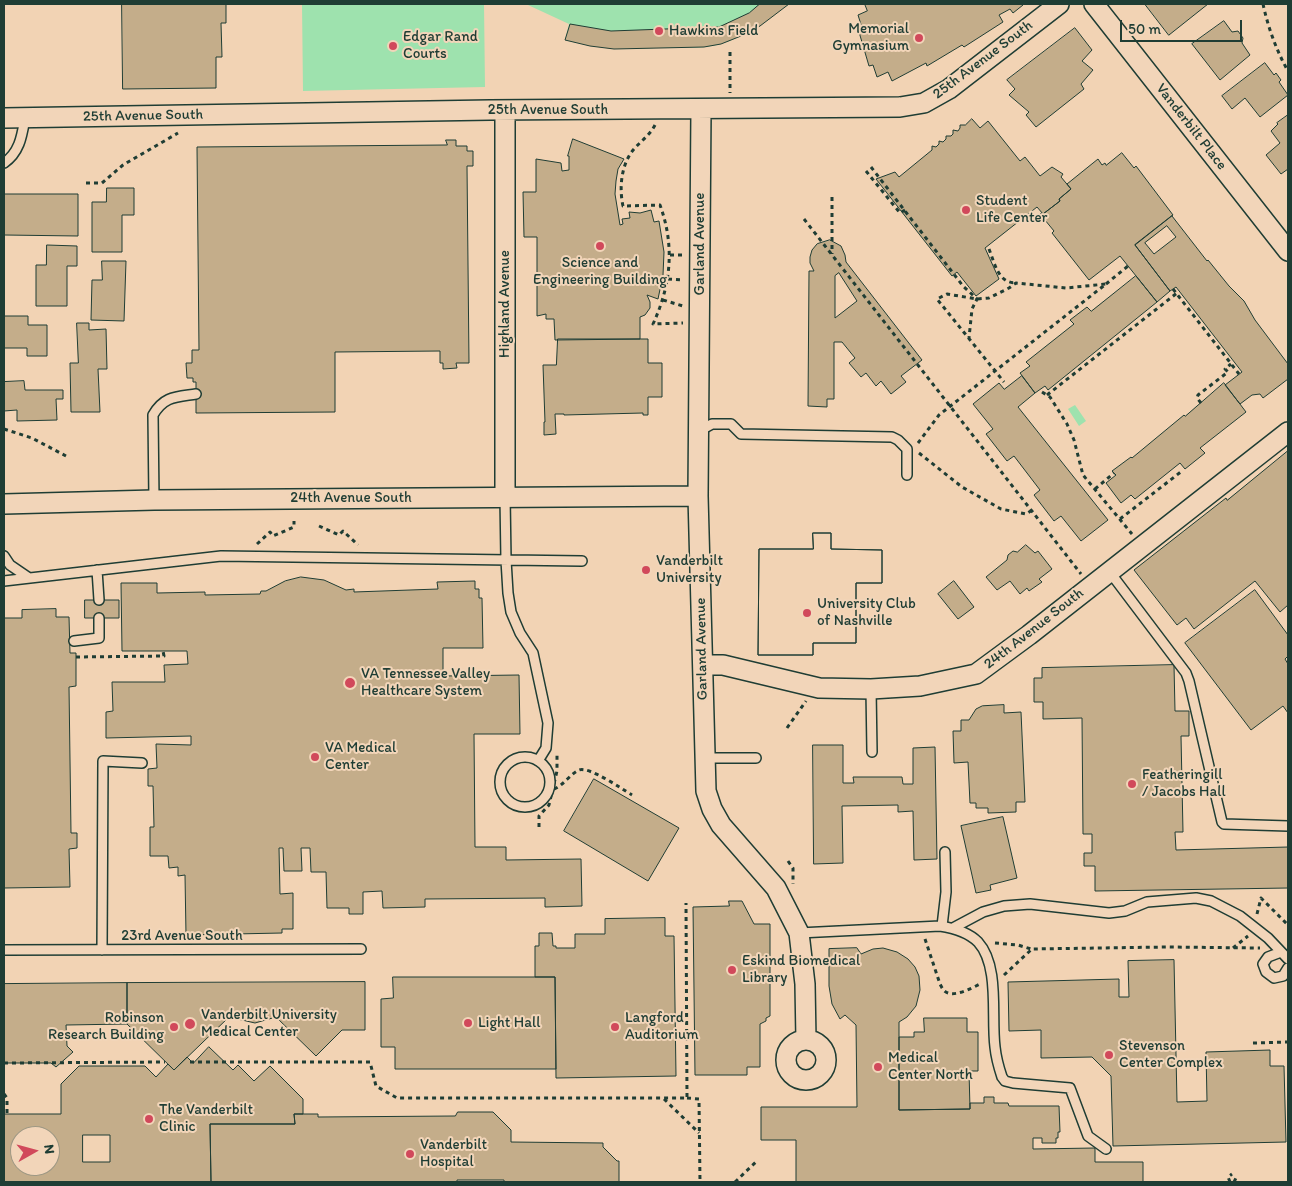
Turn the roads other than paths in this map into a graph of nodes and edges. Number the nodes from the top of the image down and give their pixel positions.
1 (1058, 4) edge
2 (1094, 4) edge
3 (701, 109) junction
4 (505, 110) junction
5 (4, 118) edge
6 (25, 118) junction
7 (4, 163) edge
8 (1288, 251) edge
9 (196, 394) dead end
10 (699, 431) junction
11 (1288, 432) edge
12 (907, 475) dead end
13 (698, 496) junction
14 (505, 497) junction
15 (154, 500) junction
16 (4, 504) edge
17 (4, 556) edge
18 (506, 560) junction
19 (582, 561) dead end
20 (7, 564) edge
21 (97, 570) junction
22 (1109, 571) junction
23 (29, 578) junction
24 (4, 581) edge
25 (99, 600) dead end
26 (98, 618) dead end
27 (74, 641) dead end
28 (702, 665) junction
29 (871, 689) junction
30 (872, 752) dead end
31 (704, 758) junction
32 (756, 758) dead end
33 (538, 761) junction
34 (142, 763) dead end
35 (1288, 826) edge
36 (945, 852) dead end
37 (942, 926) junction
38 (953, 928) junction
39 (798, 933) junction
40 (361, 949) dead end
41 (4, 950) edge
42 (102, 950) junction
43 (1279, 950) junction
44 (1288, 959) edge
45 (1288, 968) edge
46 (806, 1040) dead end
47 (1106, 1150) dead end

1 - 3 street, 25th Avenue South
2 - 8 street, Vanderbilt Place
3 - 4 street, 25th Avenue South
3 - 10 street, Garland Avenue
4 - 6 street, 25th Avenue South
4 - 14 street, Highland Avenue
5 - 6 street, 25th Avenue South
6 - 7 lane
9 - 15 lane
10 - 12 lane
10 - 13 street, Garland Avenue
11 - 22 street, 24th Avenue South
13 - 14 street, 24th Avenue South
13 - 28 street, Garland Avenue
14 - 15 street, 24th Avenue South
14 - 18 lane
15 - 16 street, 24th Avenue South
17 - 20 lane
18 - 19 lane
18 - 21 lane
18 - 33 lane
20 - 23 lane
21 - 23 lane
21 - 25 lane
22 - 29 street, 24th Avenue South
22 - 35 lane
23 - 24 lane
26 - 27 lane
28 - 29 street, 24th Avenue South
28 - 31 street, Garland Avenue
29 - 30 lane
31 - 32 lane
31 - 39 street, Garland Avenue
33 - 33 lane
34 - 42 lane
36 - 37 lane
37 - 38 lane
37 - 39 lane
38 - 43 lane
38 - 47 lane
39 - 46 street, Garland Avenue
40 - 42 lane, 23rd Avenue South
41 - 42 lane, 23rd Avenue South
43 - 44 lane
43 - 45 lane

